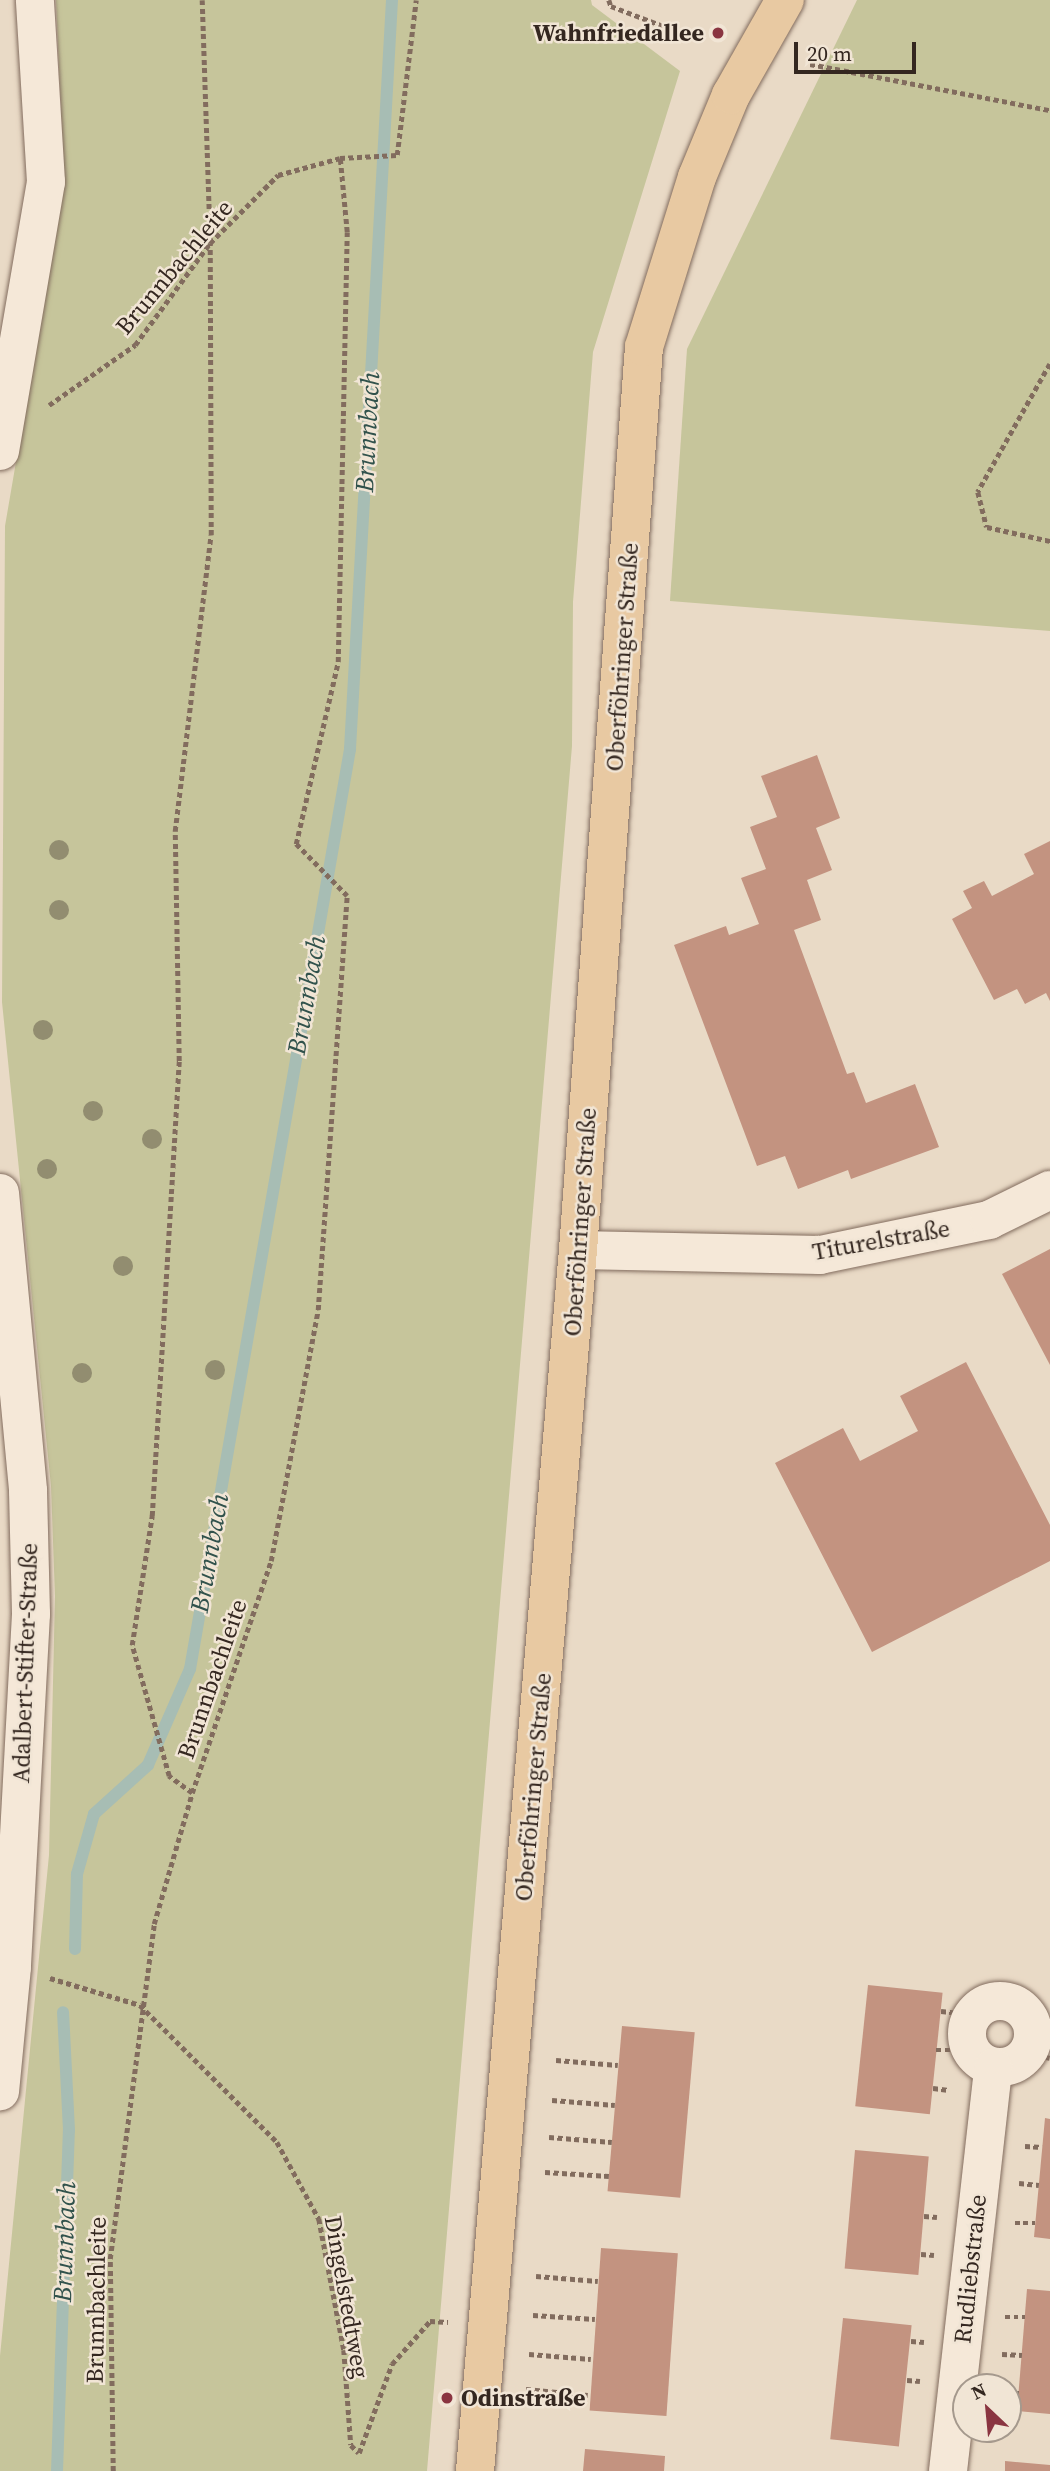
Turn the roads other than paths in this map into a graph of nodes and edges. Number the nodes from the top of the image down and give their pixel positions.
1 (35, 0) edge
2 (785, 0) edge
3 (1, 442) edge
4 (1050, 1190) edge
5 (0, 1193) edge
6 (578, 1250) junction
7 (8, 1958) edge
8 (997, 2038) edge
9 (0, 2091) edge
10 (475, 2471) edge
11 (948, 2471) edge

1 - 3 street
2 - 6 main road, Oberföhringer Straße
4 - 6 street, Titurelstraße
5 - 7 street, Adalbert-Stifter-Straße
6 - 10 main road, Oberföhringer Straße
7 - 9 street, Adalbert-Stifter-Straße
8 - 11 street, Rudliebstraße

